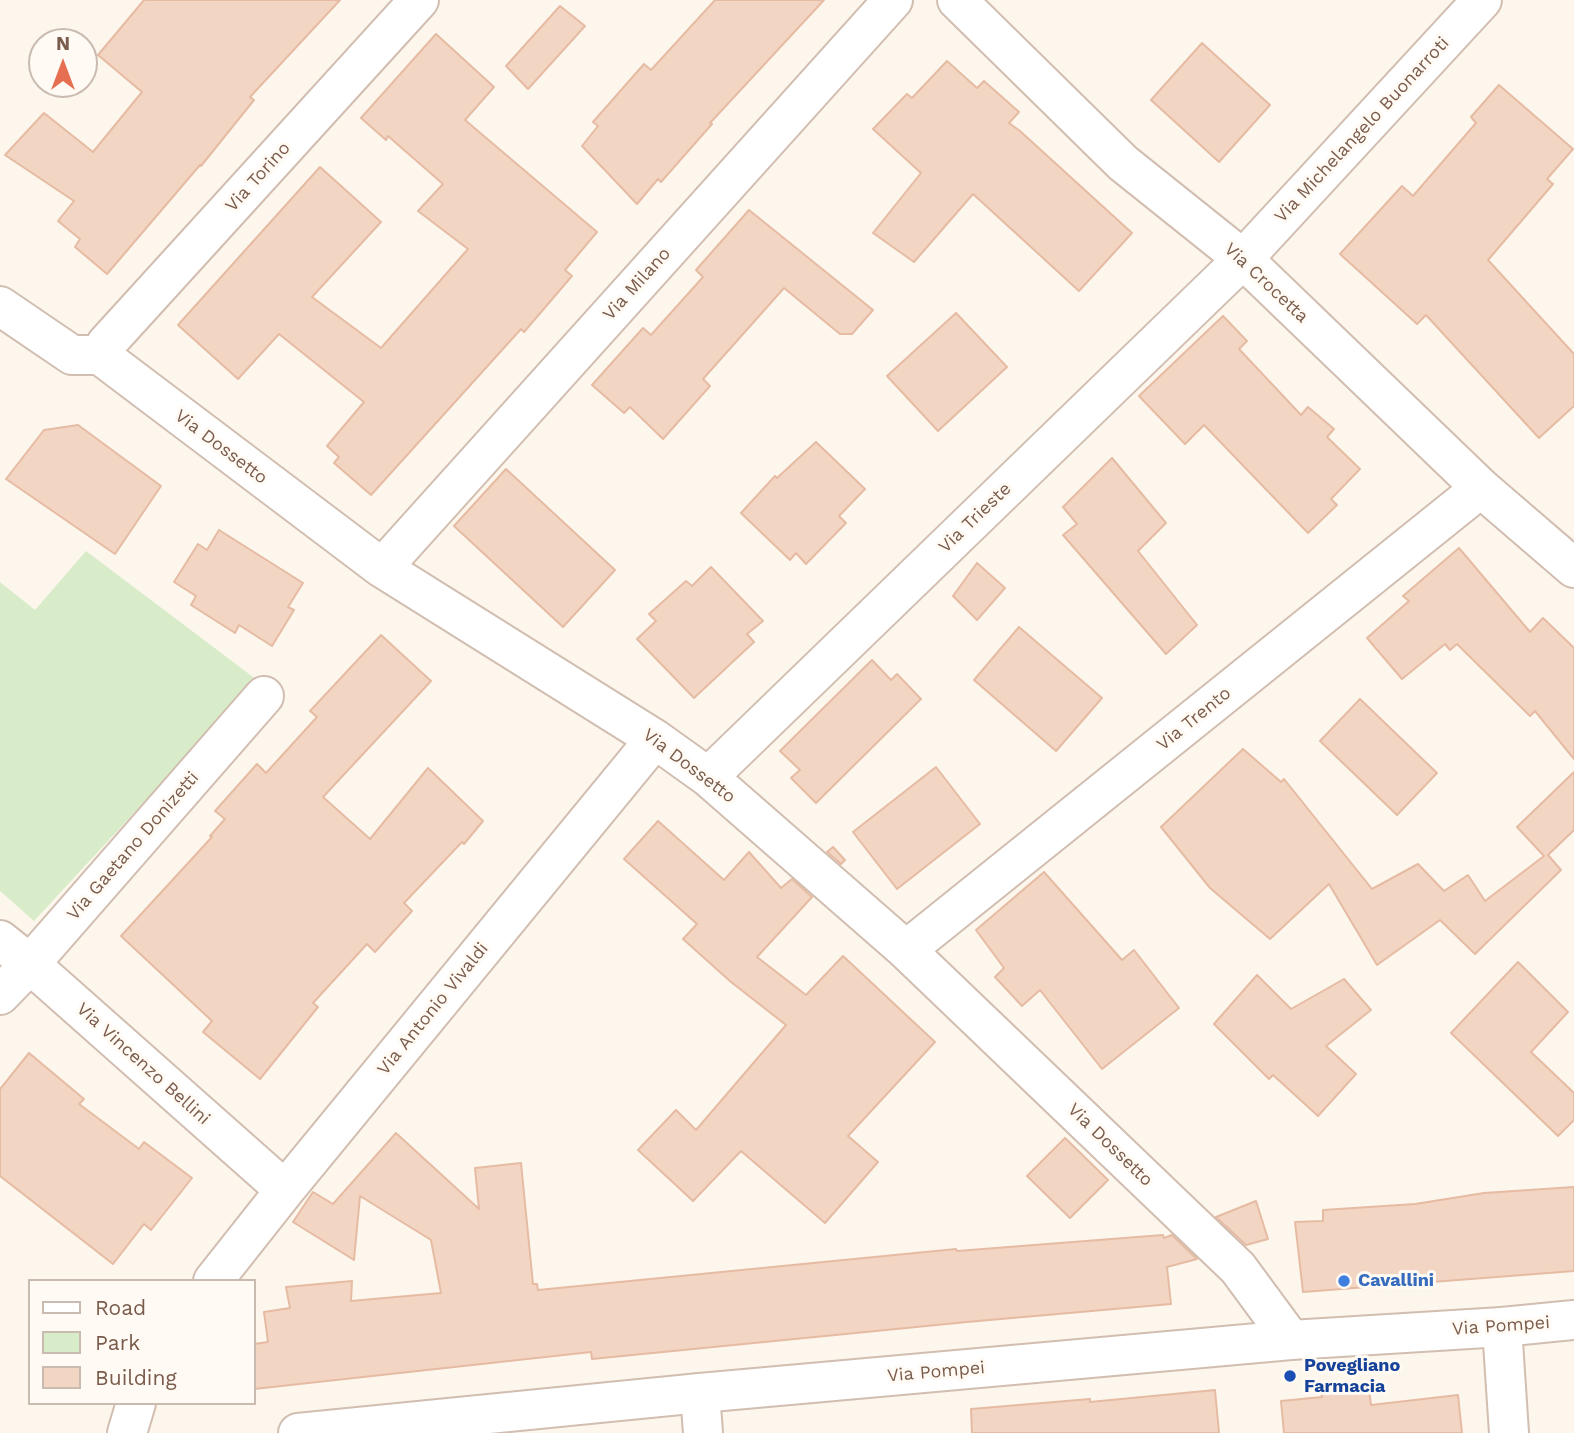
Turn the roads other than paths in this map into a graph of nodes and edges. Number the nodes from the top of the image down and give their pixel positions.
1 (419, 0) edge
2 (892, 0) edge
3 (957, 0) edge
4 (1482, 0) edge
5 (1242, 259) junction
6 (0, 306) edge
7 (100, 355) junction
8 (1481, 488) junction
9 (1567, 548) edge
10 (382, 568) junction
11 (264, 696) dead end
12 (655, 739) junction
13 (708, 777) junction
14 (0, 940) edge
15 (906, 950) junction
16 (30, 964) junction
17 (0, 995) edge
18 (285, 1191) junction
19 (215, 1279) edge
20 (1574, 1320) edge
21 (1502, 1327) junction
22 (1291, 1340) junction
23 (700, 1393) junction
24 (135, 1405) edge
25 (127, 1433) edge
26 (298, 1433) edge
27 (704, 1433) edge
28 (1509, 1433) edge

1 - 7 street, Via Torino
2 - 10 street, Via Milano
3 - 5 street, Via Crocetta
4 - 5 street, Via Michelangelo Buonarroti
5 - 8 street, Via Crocetta
5 - 13 street, Via Trieste
6 - 7 street
7 - 10 street, Via Dossetto
8 - 9 street, Via Crocetta
8 - 15 street, Via Trento
10 - 12 street, Via Dossetto
11 - 16 street, Via Gaetano Donizetti
12 - 13 street, Via Dossetto
12 - 18 street, Via Antonio Vivaldi
13 - 15 street, Via Dossetto
14 - 16 street, Via Vincenzo Bellini
15 - 22 street, Via Dossetto
16 - 17 street, Via Gaetano Donizetti
16 - 18 street, Via Vincenzo Bellini
18 - 19 street, Via Antonio Vivaldi
20 - 21 street, Via Pompei
21 - 22 street, Via Pompei
21 - 28 street
22 - 23 street, Via Pompei
23 - 26 street, Via Pompei
23 - 27 street
24 - 25 street

